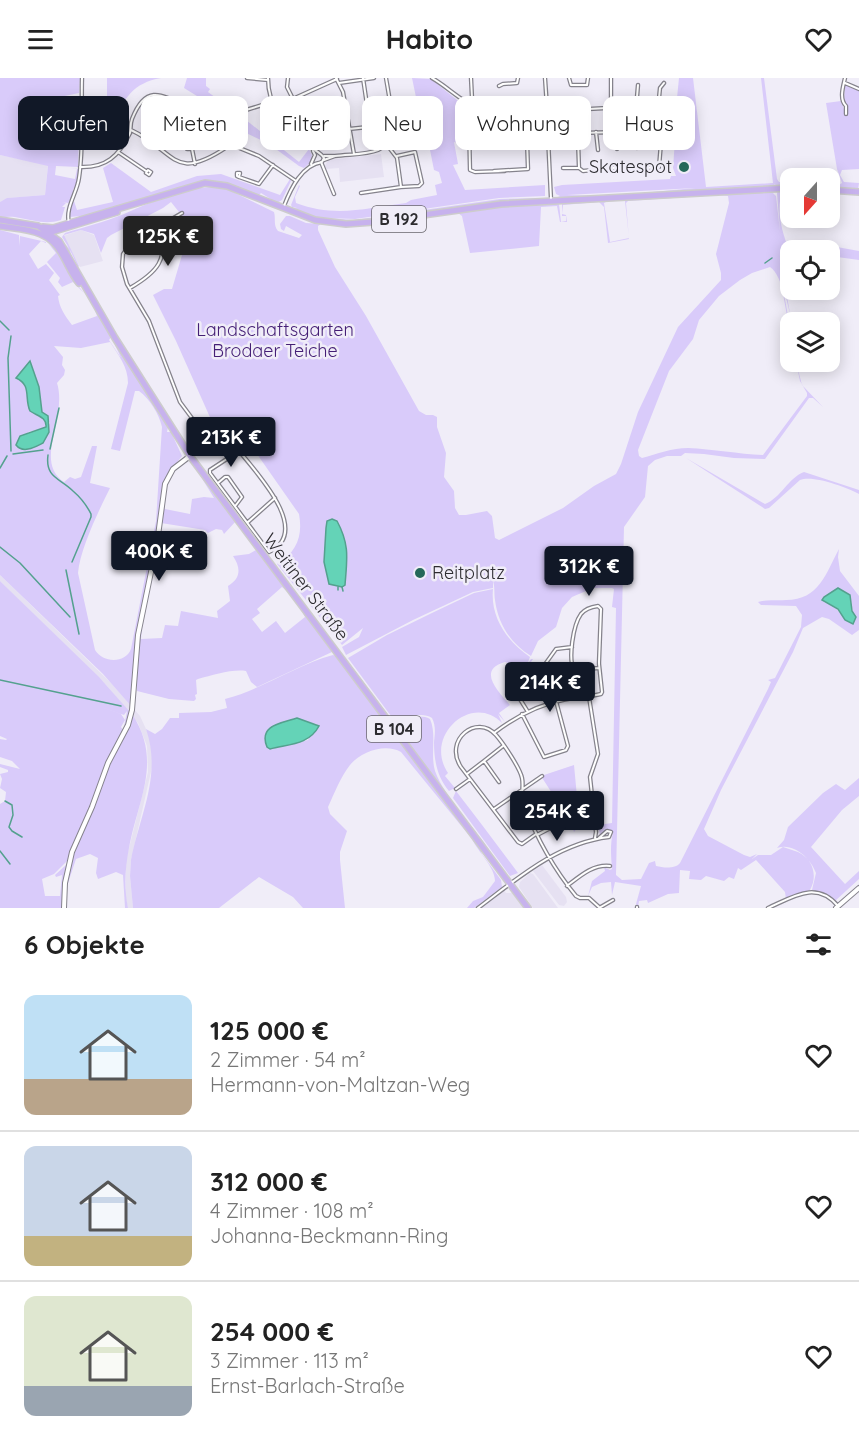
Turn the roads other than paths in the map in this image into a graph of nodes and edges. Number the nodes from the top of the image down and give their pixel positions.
1 (82, 78) edge
2 (247, 78) edge
3 (288, 78) edge
4 (374, 78) edge
5 (386, 78) edge
6 (432, 78) edge
7 (471, 78) edge
8 (518, 78) edge
9 (545, 78) edge
10 (569, 78) edge
11 (588, 78) edge
12 (611, 78) edge
13 (845, 78) edge
14 (268, 79) edge
15 (363, 79) edge
16 (337, 80) edge
17 (663, 83) dead end
18 (844, 83) junction
19 (638, 85) dead end
20 (499, 86) dead end
21 (859, 89) edge
22 (82, 96) edge
23 (149, 96) edge
24 (166, 96) edge
25 (272, 96) edge
26 (292, 96) edge
27 (300, 96) edge
28 (343, 96) edge
29 (388, 96) edge
30 (457, 96) edge
31 (472, 96) edge
32 (546, 96) edge
33 (611, 96) edge
34 (637, 96) edge
35 (659, 96) edge
36 (141, 102) edge
37 (846, 114) dead end
38 (130, 129) junction
39 (350, 129) edge
40 (591, 132) edge
41 (596, 132) junction
42 (603, 132) edge
43 (350, 134) edge
44 (141, 136) edge
45 (80, 150) edge
46 (161, 150) edge
47 (192, 150) edge
48 (223, 150) edge
49 (244, 150) edge
50 (312, 150) edge
51 (377, 150) edge
52 (392, 150) edge
53 (470, 150) edge
54 (528, 150) edge
55 (549, 150) edge
56 (578, 150) edge
57 (598, 150) dead end
58 (661, 150) edge
59 (118, 152) junction
60 (354, 154) junction
61 (316, 156) junction
62 (397, 156) junction
63 (322, 160) junction
64 (195, 164) junction
65 (273, 165) junction
66 (80, 166) junction
67 (563, 168) dead end
68 (579, 168) junction
69 (307, 170) junction
70 (146, 171) dead end
71 (239, 177) dead end
72 (296, 181) junction
73 (401, 187) junction
74 (780, 189) edge
75 (840, 191) edge
76 (859, 192) edge
77 (361, 193) dead end
78 (334, 194) dead end
79 (551, 202) junction
80 (283, 209) junction
81 (182, 213) dead end
82 (0, 220) edge
83 (70, 225) junction
84 (0, 226) edge
85 (158, 226) junction
86 (38, 229) junction
87 (51, 230) junction
88 (61, 230) junction
89 (54, 239) junction
90 (130, 288) junction
91 (240, 433) dead end
92 (209, 441) junction
93 (231, 441) junction
94 (239, 451) junction
95 (190, 456) junction
96 (218, 483) junction
97 (275, 498) junction
98 (235, 506) junction
99 (248, 522) junction
100 (572, 647) junction
101 (599, 668) junction
102 (508, 680) dead end
103 (589, 696) junction
104 (554, 702) junction
105 (528, 712) junction
106 (522, 714) junction
107 (494, 733) junction
108 (503, 746) junction
109 (484, 761) junction
110 (466, 774) junction
111 (542, 776) dead end
112 (470, 779) junction
113 (499, 782) dead end
114 (522, 788) junction
115 (456, 789) dead end
116 (547, 803) dead end
117 (494, 809) junction
118 (527, 814) junction
119 (558, 824) dead end
120 (536, 835) junction
121 (595, 838) junction
122 (599, 838) dead end
123 (548, 858) junction
124 (610, 866) dead end
125 (508, 882) junction
126 (567, 885) junction
127 (859, 888) edge
128 (613, 900) dead end
129 (596, 904) junction
130 (837, 907) edge
131 (64, 908) edge
132 (478, 908) edge
133 (528, 908) edge
134 (592, 908) edge
135 (600, 908) edge
136 (768, 908) edge

1 - 22 street
2 - 14 street
3 - 26 street
4 - 15 street
5 - 29 street
6 - 30 street
7 - 31 street
8 - 20 street
9 - 32 street
10 - 11 street
12 - 33 street
13 - 18 street
14 - 25 street
15 - 16 street
15 - 39 street
16 - 27 street
16 - 28 street
17 - 35 street
18 - 21 street
18 - 37 street
19 - 34 street
23 - 24 street
36 - 38 street
38 - 44 street
38 - 59 street
40 - 41 street
41 - 42 street
41 - 57 street
43 - 60 street
45 - 66 street
46 - 64 street
47 - 64 street
48 - 64 street
49 - 65 street
50 - 61 street
51 - 60 street
52 - 62 street
53 - 54 street
55 - 79 street
56 - 68 street
58 - 68 street
59 - 66 street
59 - 70 street
60 - 63 street
61 - 63 street
61 - 63 street
61 - 69 street
62 - 73 street
62 - 73 street
63 - 69 street
63 - 78 street
65 - 71 street
65 - 72 street
66 - 83 street
67 - 68 street
69 - 72 street
72 - 80 street
73 - 77 street
74 - 79 main road, B 192
75 - 76 main road
79 - 80 main road, B 192
80 - 83 main road, B 192
81 - 85 street
82 - 86 main road
83 - 87 main road, B 192
83 - 88 main road, B 192
84 - 86 main road
85 - 90 street
85 - 90 street
86 - 87 main road
86 - 89 main road
87 - 88 main road, B 192
87 - 89 main road, Weitiner Straße / B 104
88 - 89 main road
89 - 95 main road, Weitiner Straße / B 104
90 - 92 street
91 - 93 street
92 - 93 street
92 - 95 street
93 - 94 street
94 - 96 street
94 - 97 street
95 - 125 main road, Weitiner Straße / B 104
95 - 131 main road
96 - 98 street
96 - 98 street
97 - 99 street
97 - 99 street
98 - 99 street
100 - 101 street
100 - 101 street
100 - 104 street
101 - 103 street
102 - 105 street
103 - 104 street
103 - 121 street
104 - 105 street
104 - 106 street
105 - 106 street
106 - 107 street
107 - 108 street
107 - 110 street
108 - 109 street
108 - 114 street
109 - 110 street
109 - 113 street
110 - 112 street
111 - 114 street
112 - 115 street
112 - 117 street
114 - 117 street
114 - 118 street
116 - 118 street
117 - 120 street
118 - 120 street
119 - 120 street
120 - 123 street
121 - 122 street
121 - 123 street
123 - 125 street
123 - 126 street
124 - 126 street
125 - 132 street
125 - 133 main road, B 104
126 - 129 street
127 - 130 main road
128 - 135 street
129 - 134 street
129 - 135 street
130 - 136 street

